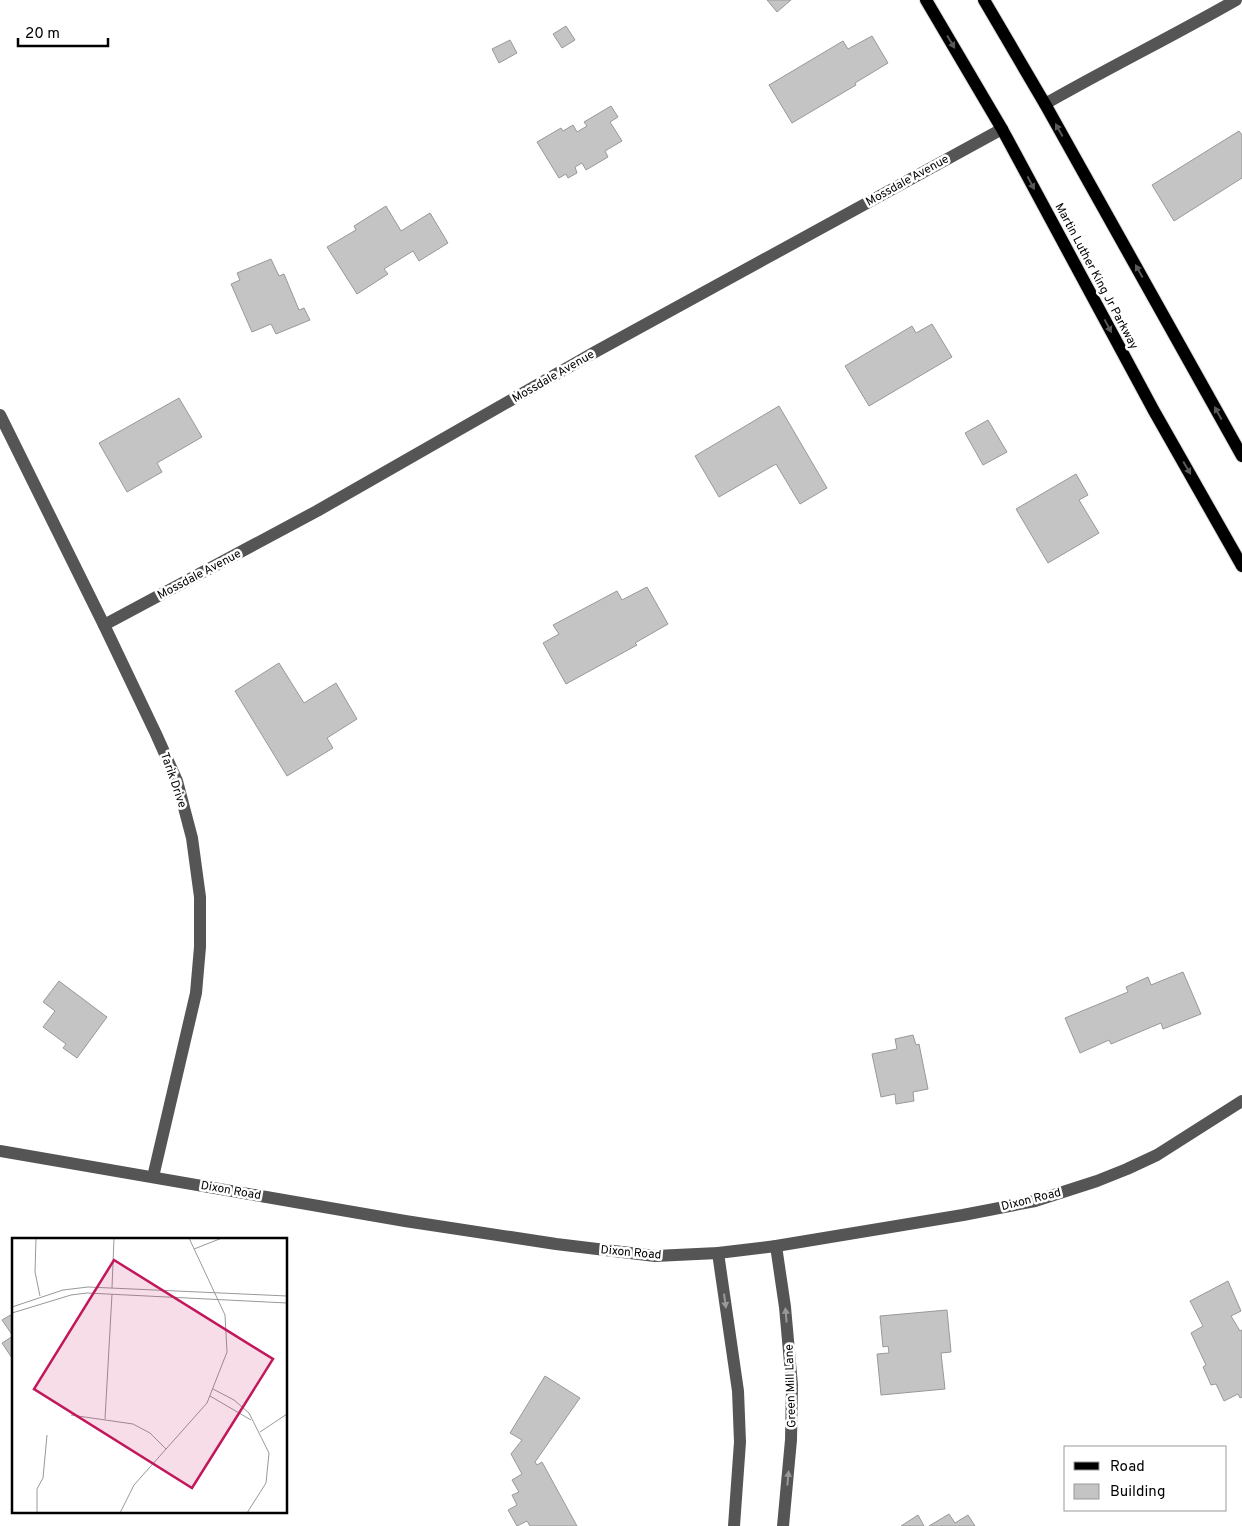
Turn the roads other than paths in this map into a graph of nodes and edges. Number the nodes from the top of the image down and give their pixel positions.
1 (926, 0) edge
2 (984, 0) edge
3 (1236, 0) edge
4 (1045, 104) junction
5 (1002, 129) junction
6 (0, 415) edge
7 (1242, 456) edge
8 (1242, 566) edge
9 (104, 625) junction
10 (1242, 1101) edge
11 (0, 1151) edge
12 (154, 1177) junction
13 (776, 1246) junction
14 (718, 1253) junction
15 (734, 1526) edge
16 (783, 1526) edge

1 -> 5 main road, Martin Luther King Jr Parkway
2 - 4 main road
3 - 4 street
7 -> 4 main road
5 -> 8 main road, Martin Luther King Jr Parkway
5 - 9 street, Mossdale Avenue
6 - 9 street, Tarik Drive
9 - 12 street, Tarik Drive
10 - 13 street, Dixon Road
11 - 12 street, Dixon Road
12 - 14 street, Dixon Road
13 - 14 street, Dixon Road
16 -> 13 street, Green Mill Lane
14 -> 15 street

